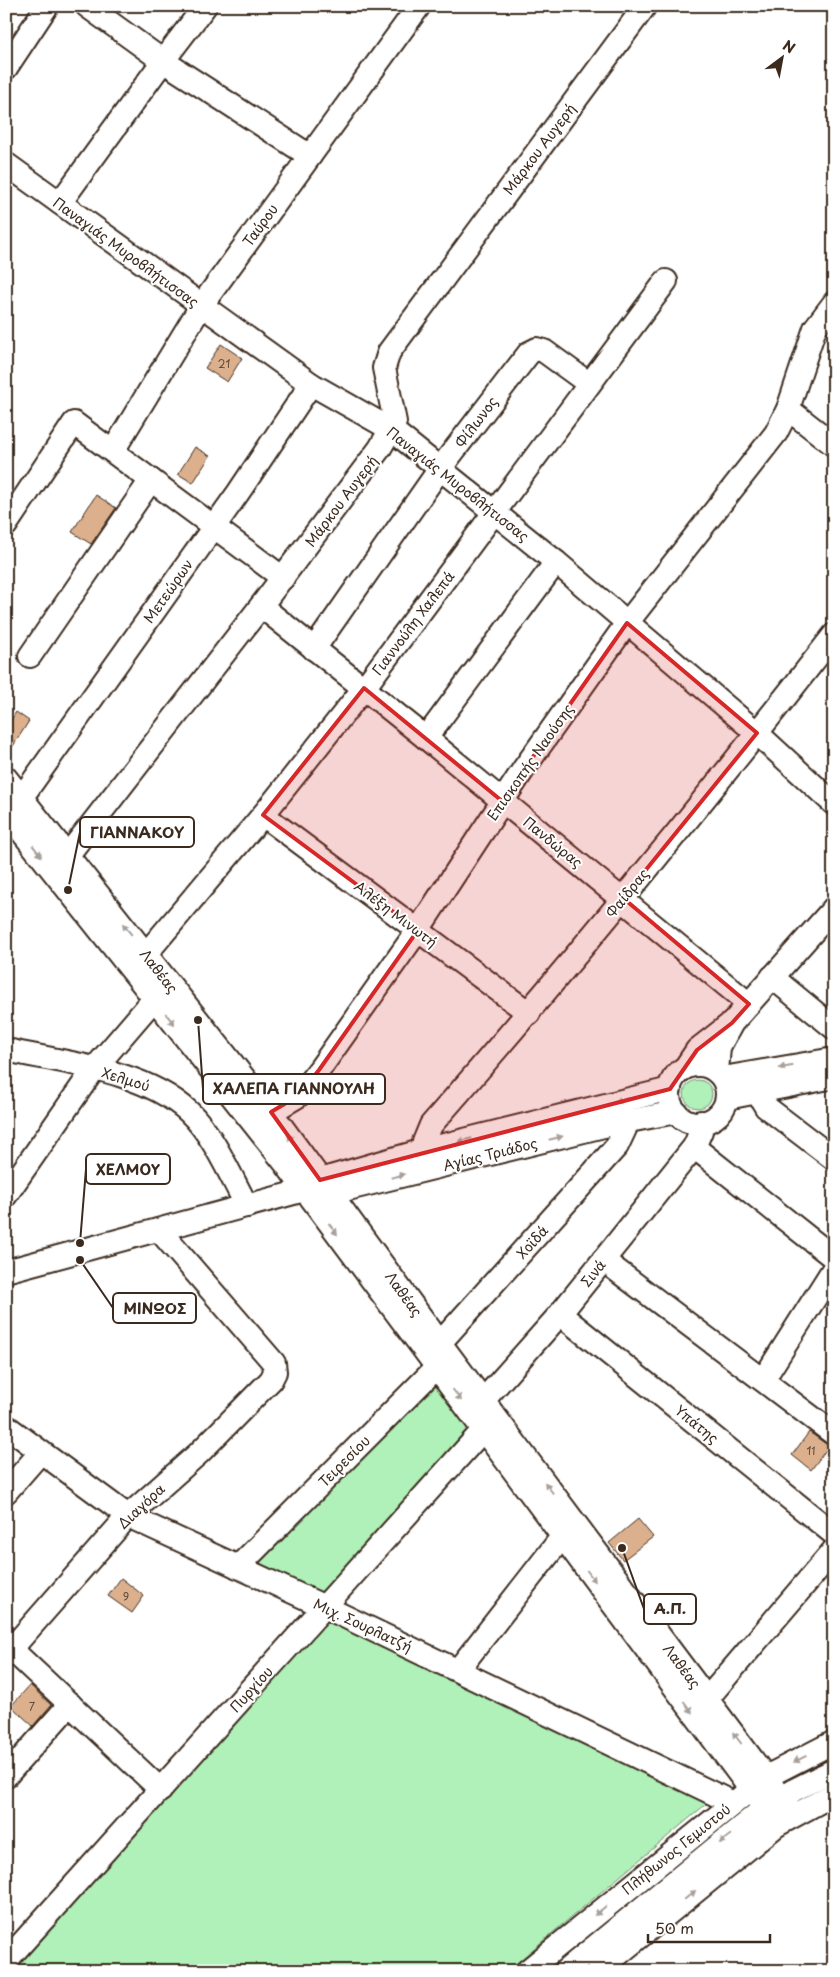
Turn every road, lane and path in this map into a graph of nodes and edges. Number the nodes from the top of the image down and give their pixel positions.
1 (47, 6) edge
2 (87, 6) edge
3 (205, 6) edge
4 (420, 6) edge
5 (645, 6) edge
6 (163, 62) junction
7 (6, 68) edge
8 (310, 156) junction
9 (6, 164) edge
10 (60, 203) junction
11 (666, 281) dead end
12 (834, 303) edge
13 (201, 306) junction
14 (588, 383) junction
15 (312, 384) junction
16 (788, 409) junction
17 (392, 430) junction
18 (834, 445) edge
19 (113, 452) junction
20 (439, 470) junction
21 (151, 480) junction
22 (495, 513) junction
23 (6, 525) edge
24 (214, 527) junction
25 (556, 562) junction
26 (282, 578) junction
27 (261, 606) junction
28 (627, 623) junction
29 (834, 635) edge
30 (314, 648) junction
31 (30, 656) dead end
32 (364, 688) junction
33 (758, 733) junction
34 (426, 738) junction
35 (6, 778) edge
36 (502, 801) junction
37 (834, 804) edge
38 (11, 811) edge
39 (262, 815) junction
40 (67, 856) junction
41 (622, 898) junction
42 (834, 908) edge
43 (418, 930) junction
44 (146, 954) junction
45 (772, 977) junction
46 (154, 998) junction
47 (749, 1004) junction
48 (529, 1013) junction
49 (732, 1023) junction
50 (834, 1028) edge
51 (6, 1050) edge
52 (834, 1059) edge
53 (685, 1068) junction
54 (94, 1069) junction
55 (834, 1077) edge
56 (722, 1083) junction
57 (670, 1089) junction
58 (757, 1092) junction
59 (271, 1112) junction
60 (676, 1112) junction
61 (625, 1121) junction
62 (701, 1122) junction
63 (694, 1147) junction
64 (424, 1150) junction
65 (834, 1159) edge
66 (318, 1188) junction
67 (6, 1195) edge
68 (247, 1206) junction
69 (160, 1230) junction
70 (834, 1258) edge
71 (603, 1260) junction
72 (834, 1268) edge
73 (6, 1271) edge
74 (560, 1314) junction
75 (438, 1356) junction
76 (763, 1380) junction
77 (483, 1416) junction
78 (830, 1425) edge
79 (6, 1426) edge
80 (40, 1453) junction
81 (6, 1492) edge
82 (128, 1516) junction
83 (570, 1532) junction
84 (834, 1534) edge
85 (834, 1550) edge
86 (238, 1567) junction
87 (324, 1607) junction
88 (9, 1652) edge
89 (458, 1670) junction
90 (707, 1699) junction
91 (70, 1704) junction
92 (834, 1742) edge
93 (834, 1770) edge
94 (6, 1776) edge
95 (161, 1790) junction
96 (750, 1790) junction
97 (832, 1798) edge
98 (779, 1812) junction
99 (6, 1961) edge
100 (527, 1971) edge
101 (565, 1971) edge
102 (598, 1971) edge

1 - 7 street
2 - 6 street
3 - 6 street
4 - 8 street, Ταύρου
5 - 17 street, Μάρκου Αυγερή
6 - 8 street
6 - 10 street
8 - 13 street, Ταύρου
9 - 10 street, Παναγιάς Μυροβλήτισσας
10 - 13 street, Παναγιάς Μυροβλήτισσας
11 - 14 street, Γιαννούλη Χαλεπά
12 - 16 street, Επισκοπής Ναούσης
13 - 15 street, Παναγιάς Μυροβλήτισσας
13 - 19 street, Ταύρου
14 - 20 street, Φίλωνος
14 - 22 street, Γιαννούλη Χαλεπά
15 - 17 street, Παναγιάς Μυροβλήτισσας
15 - 24 street, Μετεώρων
16 - 18 street
16 - 28 street, Επισκοπής Ναούσης
17 - 20 street, Παναγιάς Μυροβλήτισσας
17 - 26 street, Μάρκου Αυγερή
19 - 21 street
19 - 23 street
20 - 22 street, Παναγιάς Μυροβλήτισσας
20 - 30 street, Φίλωνος
21 - 24 street
21 - 31 street
22 - 25 street, Παναγιάς Μυροβλήτισσας
22 - 32 street, Γιαννούλη Χαλεπά
24 - 26 street
24 - 38 street, Μετεώρων
25 - 28 street, Παναγιάς Μυροβλήτισσας
25 - 34 street
26 - 27 street, Μάρκου Αυγερή
27 - 30 street, Πανδώρας
27 - 40 street, Μάρκου Αυγερή
28 - 33 street, Παναγιάς Μυροβλήτισσας
28 - 36 street, Επισκοπής Ναούσης
29 - 33 street, Φαίδρας
30 - 32 street, Πανδώρας
32 - 34 street, Πανδώρας
32 - 39 street, Γιαννούλη Χαλεπά
33 - 37 street, Παναγιάς Μυροβλήτισσας
33 - 41 street, Φαίδρας
34 - 36 street, Πανδώρας
35 - 38 street, Λαθέας
36 - 41 street, Πανδώρας
36 - 43 street, Επισκοπής Ναούσης
38 - 40 street, Λαθέας
38 -> 46 street, Λαθέας
39 - 43 street, Αλέξη Μινωτή
39 - 44 street, Γιαννούλη Χαλεπά
44 -> 40 street, Λαθέας
41 - 47 street, Πανδώρας
41 - 48 street, Φαίδρας
42 - 45 street
43 - 48 street, Αλέξη Μινωτή
43 - 59 street, Επισκοπής Ναούσης
44 - 59 street, Λαθέας
45 - 47 street
45 - 50 street
46 - 54 street
46 -> 66 street, Λαθέας
47 - 49 street
48 - 64 street, Φαίδρας
49 - 53 street
49 - 56 street
51 - 54 street, Χελμού
52 -> 56 street
53 - 56 street
53 - 57 street
54 - 67 street
54 - 68 street, Χελμού
55 - 58 street
56 - 58 street
56 - 62 street
57 - 60 street
57 -> 64 street, Αγίας Τριάδος
58 - 65 street
66 -> 59 street, Λαθέας
60 - 61 street, Αγίας Τριάδος
60 - 62 street
66 -> 61 street, Αγίας Τριάδος
61 - 75 street, Χοϊδά
62 - 63 street, Σινά
63 - 70 street
63 - 71 street, Σινά
64 - 66 street, Αγίας Τριάδος
66 - 68 street, Αγίας Τριάδος
66 - 75 street, Λαθέας
68 - 69 street, Αγίας Τριάδος
69 - 73 street, Αγίας Τριάδος
69 - 82 street, Διαγόρα
71 - 74 street, Σινά
71 - 76 street
72 - 76 street
74 - 77 street, Σινά
74 - 84 street, Υπάτης
75 - 77 street, Λαθέας
75 - 86 street, Τειρεσίου
76 - 78 street
77 - 83 street, Λαθέας
77 - 87 street, Πυργίου
79 - 80 street, Μιχ. Σουρλατζή
80 - 81 street
80 - 82 street, Μιχ. Σουρλατζή
82 - 86 street, Μιχ. Σουρλατζή
82 - 88 street, Διαγόρα
83 - 89 street
83 - 90 street, Λαθέας
83 -> 96 street, Λαθέας
85 - 90 street
86 - 87 street, Μιχ. Σουρλατζή
87 - 89 street, Μιχ. Σουρλατζή
87 - 95 street, Πυργίου
88 - 91 street
89 - 96 street, Μιχ. Σουρλατζή
96 -> 90 street, Λαθέας
91 - 94 street
91 - 95 street
92 -> 96 street, Πλήθωνος Γεμιστού
93 - 98 street, Πλήθωνος Γεμιστού
95 - 99 street, Πυργίου
96 - 98 street, Λαθέας
96 -> 100 street, Πλήθωνος Γεμιστού
97 - 98 street, Πλήθωνος Γεμιστού
98 -> 101 street, Πλήθωνος Γεμιστού
102 -> 98 street, Πλήθωνος Γεμιστού

